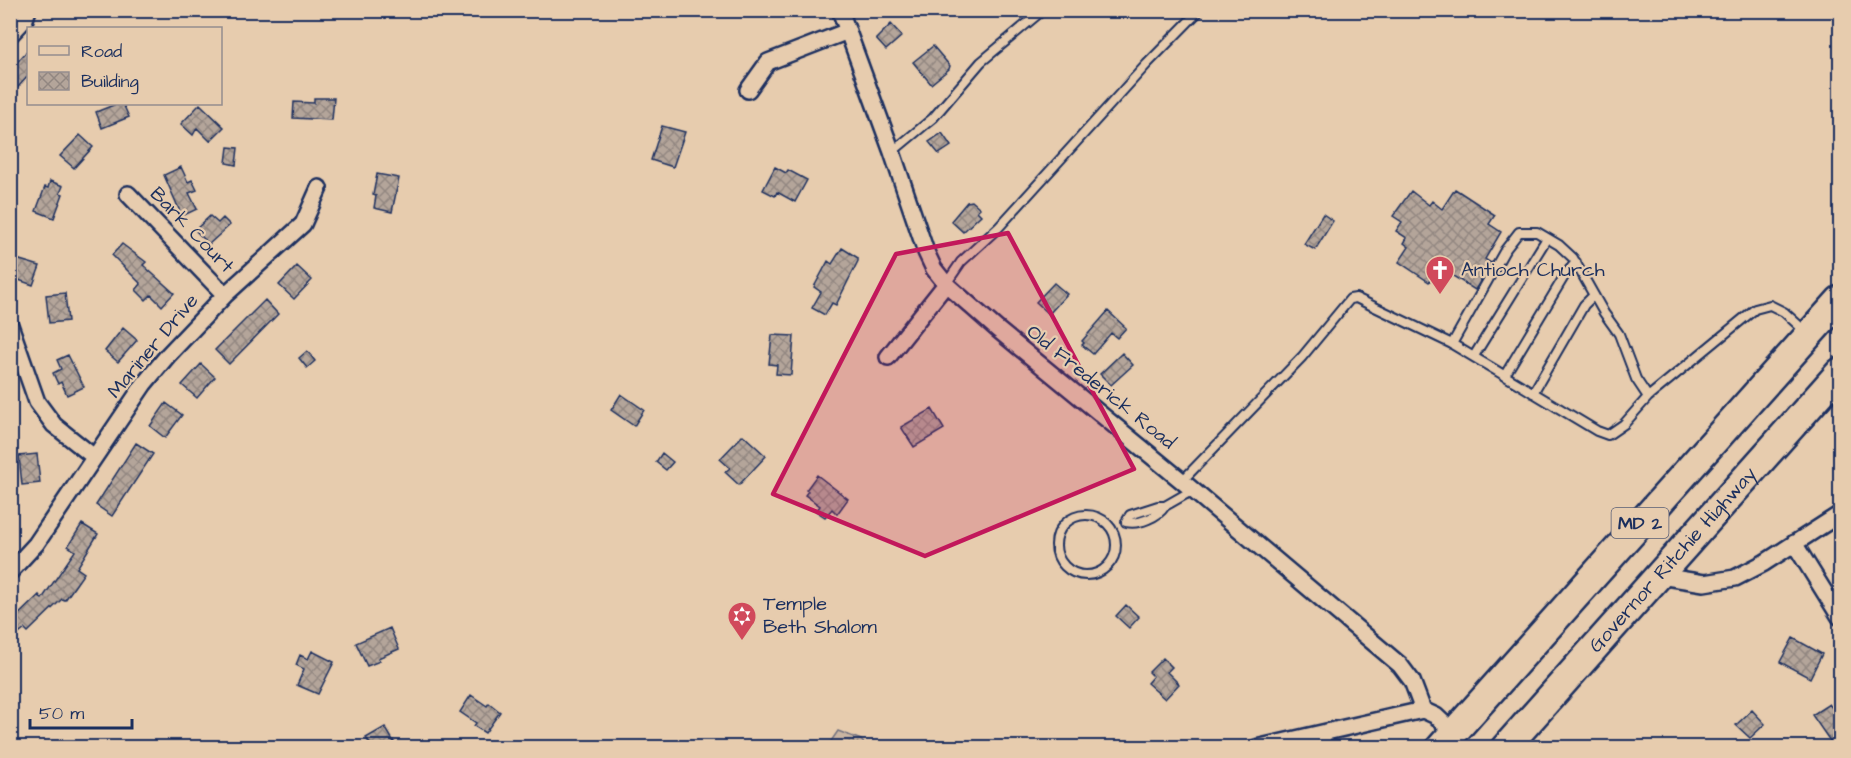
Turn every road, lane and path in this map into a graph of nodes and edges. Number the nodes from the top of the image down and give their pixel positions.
1 (28, 10) edge
2 (840, 10) edge
3 (1043, 10) edge
4 (1200, 10) edge
5 (848, 32) junction
6 (10, 35) edge
7 (748, 90) dead end
8 (892, 152) junction
9 (319, 188) dead end
10 (128, 194) dead end
11 (1547, 238) junction
12 (1576, 262) junction
13 (946, 284) junction
14 (225, 295) junction
15 (1594, 295) junction
16 (1840, 300) edge
17 (10, 325) edge
18 (1809, 335) junction
19 (1452, 344) junction
20 (1474, 356) junction
21 (888, 357) dead end
22 (1840, 372) edge
23 (1505, 375) junction
24 (1533, 393) junction
25 (1648, 398) junction
26 (94, 457) junction
27 (1188, 486) junction
28 (1840, 514) edge
29 (1112, 528) junction
30 (1794, 543) junction
31 (10, 572) edge
32 (1660, 576) junction
33 (1840, 617) edge
34 (1423, 710) junction
35 (1324, 732) junction
36 (1447, 740) edge
37 (1257, 747) edge
38 (1328, 747) edge
39 (1505, 747) edge

1 - 6 street
2 - 5 street, Old Frederick Road
3 - 8 lane
4 - 13 lane
5 - 7 street
5 - 8 street, Old Frederick Road
8 - 13 street, Old Frederick Road
9 - 14 street, Mariner Drive
10 - 14 street, Bark Court
11 - 12 lane
11 - 19 lane
11 - 20 lane
12 - 15 lane
12 - 23 lane
13 - 21 street
13 - 27 street, Old Frederick Road
14 - 26 street, Mariner Drive
15 - 24 lane
15 - 25 lane
16 - 18 highway, MD 2
17 - 26 street
18 - 25 lane
18 - 36 highway, MD 2
19 - 20 lane
19 - 27 lane
20 - 23 lane
22 - 32 highway, Governor Ritchie Highway / MD 2
23 - 24 lane
24 - 25 lane
26 - 31 street, Mariner Drive
27 - 29 lane
27 - 34 street, Old Frederick Road
28 - 30 street
29 - 29 lane
30 - 32 street
30 - 33 street
32 - 39 highway, Governor Ritchie Highway / MD 2
34 - 35 street
34 - 36 street
35 - 37 street
35 - 38 lane

